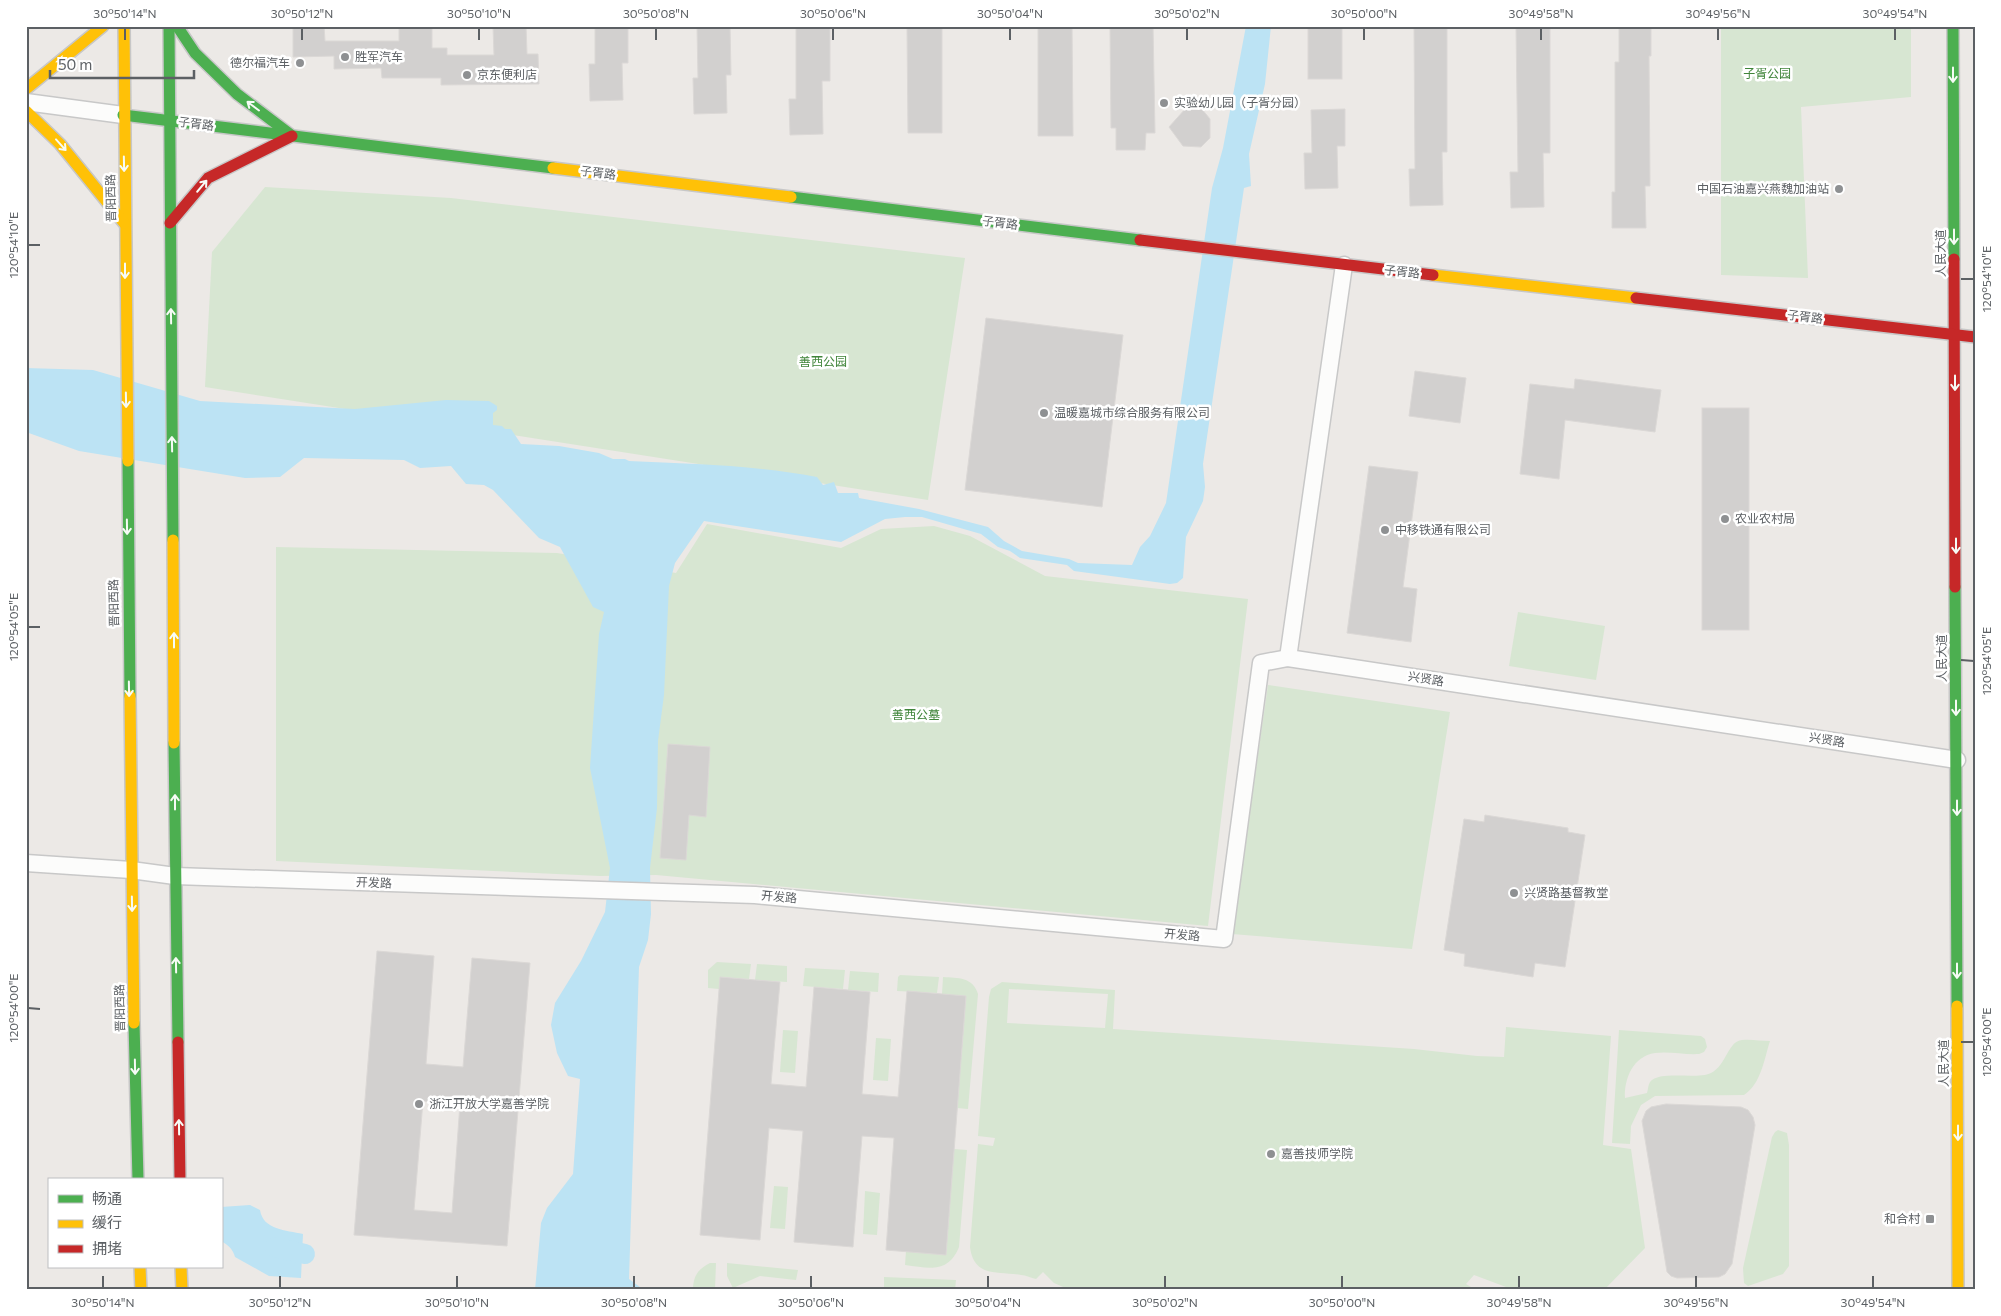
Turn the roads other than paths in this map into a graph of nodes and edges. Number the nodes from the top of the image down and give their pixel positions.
1 (103, 26) edge
2 (124, 26) edge
3 (169, 26) edge
4 (177, 26) edge
5 (1953, 26) edge
6 (26, 90) edge
7 (26, 102) edge
8 (26, 111) edge
9 (124, 115) junction
10 (169, 121) junction
11 (292, 136) junction
12 (124, 222) junction
13 (170, 223) junction
14 (1344, 265) junction
15 (1955, 334) junction
16 (1975, 337) edge
17 (1288, 658) junction
18 (1956, 760) junction
19 (26, 863) edge
20 (131, 870) junction
21 (175, 876) junction
22 (138, 1174) edge
23 (180, 1178) edge
24 (140, 1268) edge
25 (181, 1268) edge
26 (140, 1290) edge
27 (182, 1290) edge
28 (1958, 1290) edge

1 - 6 main road
2 - 9 main road, 晋阳西路
3 - 10 main road
11 -> 4 main road
5 -> 15 main road, 人民大道
7 - 9 street, 子胥路
8 -> 12 main road
9 - 10 main road, 子胥路
9 -> 12 main road, 晋阳西路
10 - 11 main road, 子胥路
10 - 13 main road
13 -> 11 main road
11 - 14 main road, 子胥路
12 -> 20 main road, 晋阳西路
21 -> 13 main road
14 - 15 main road, 子胥路
14 - 17 street
15 - 16 main road, 子胥路
15 -> 18 main road, 人民大道
17 - 18 street, 兴贤路
17 - 21 street, 开发路
18 -> 28 main road, 人民大道
19 - 20 street, 开发路
20 - 21 street, 开发路
20 -> 22 main road, 晋阳西路
23 -> 21 main road
24 - 26 main road
25 - 27 main road

